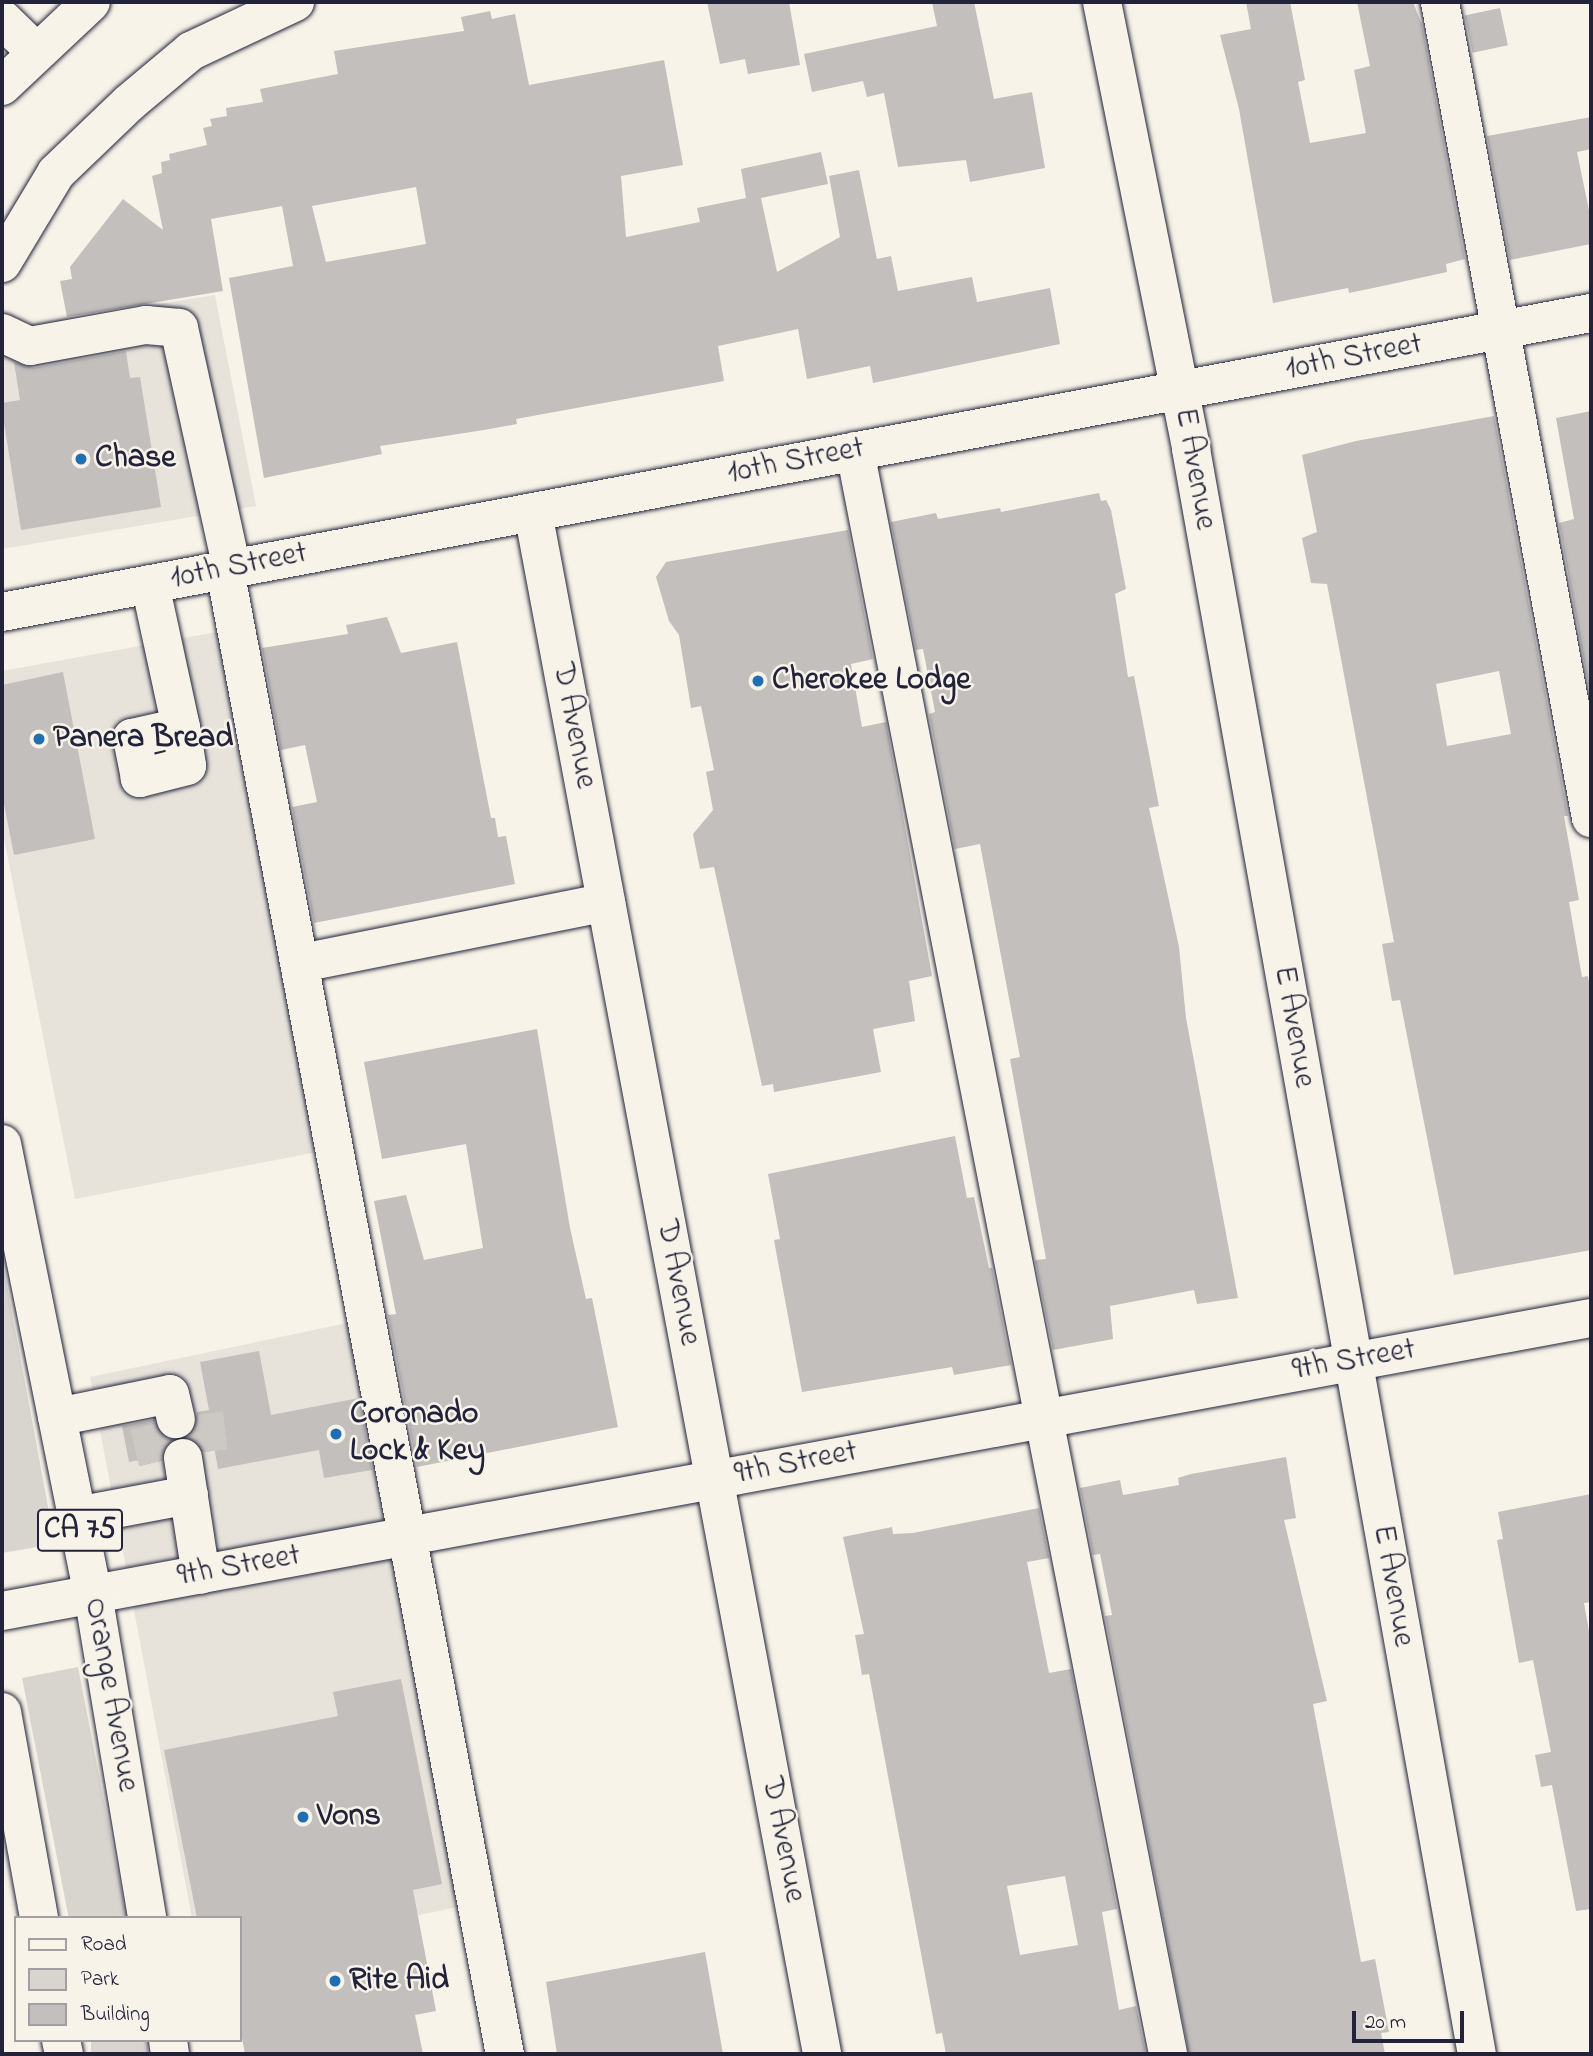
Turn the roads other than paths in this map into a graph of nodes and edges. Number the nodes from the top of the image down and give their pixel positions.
1 (91, 2) edge
2 (295, 2) edge
3 (1102, 2) edge
4 (1440, 2) edge
5 (2, 19) edge
6 (34, 51) junction
7 (2, 86) edge
8 (3, 253) edge
9 (1591, 313) edge
10 (1501, 330) junction
11 (2, 333) edge
12 (1180, 391) junction
13 (856, 451) junction
14 (533, 512) junction
15 (229, 569) junction
16 (150, 584) junction
17 (2, 612) edge
18 (181, 727) dead end
19 (1591, 818) edge
20 (606, 902) junction
21 (302, 963) junction
22 (2, 1144) edge
23 (1591, 1318) edge
24 (1351, 1362) junction
25 (175, 1413) dead end
26 (57, 1417) junction
27 (1044, 1418) junction
28 (714, 1480) junction
29 (77, 1516) junction
30 (410, 1536) junction
31 (201, 1574) junction
32 (93, 1594) junction
33 (2, 1611) edge
34 (2, 1712) edge
35 (39, 1916) edge
36 (147, 1916) edge
37 (505, 2054) edge
38 (822, 2054) edge
39 (1168, 2054) edge
40 (1477, 2054) edge

1 - 6 main road
2 - 8 main road
3 - 12 main road, E Avenue
4 - 10 main road
5 - 6 main road
6 - 7 main road
9 - 10 main road, 10th Street
10 - 12 main road, 10th Street
10 - 19 main road
11 - 15 main road
12 - 13 main road, 10th Street
12 - 24 main road, E Avenue
13 - 14 main road, 10th Street
13 - 27 main road
14 - 15 main road, 10th Street
14 - 20 main road, D Avenue
15 - 16 main road, 10th Street
15 - 21 main road
16 - 17 main road, 10th Street
16 - 18 main road
20 - 21 main road
20 - 28 main road, D Avenue
21 - 30 main road
22 - 26 main road, Orange Avenue / CA 75
23 - 24 main road, 9th Street
24 - 27 main road, 9th Street
24 - 40 main road, E Avenue
25 - 26 main road
26 - 29 main road, Orange Avenue / CA 75
27 - 28 main road, 9th Street
27 - 39 main road
28 - 30 main road, 9th Street
28 - 38 main road, D Avenue
29 - 31 main road
29 - 32 main road, Orange Avenue / CA 75
30 - 31 main road, 9th Street
30 - 37 main road
31 - 32 main road, 9th Street
32 - 33 main road, 9th Street
32 - 36 main road, Orange Avenue / CA 75
34 - 35 main road

